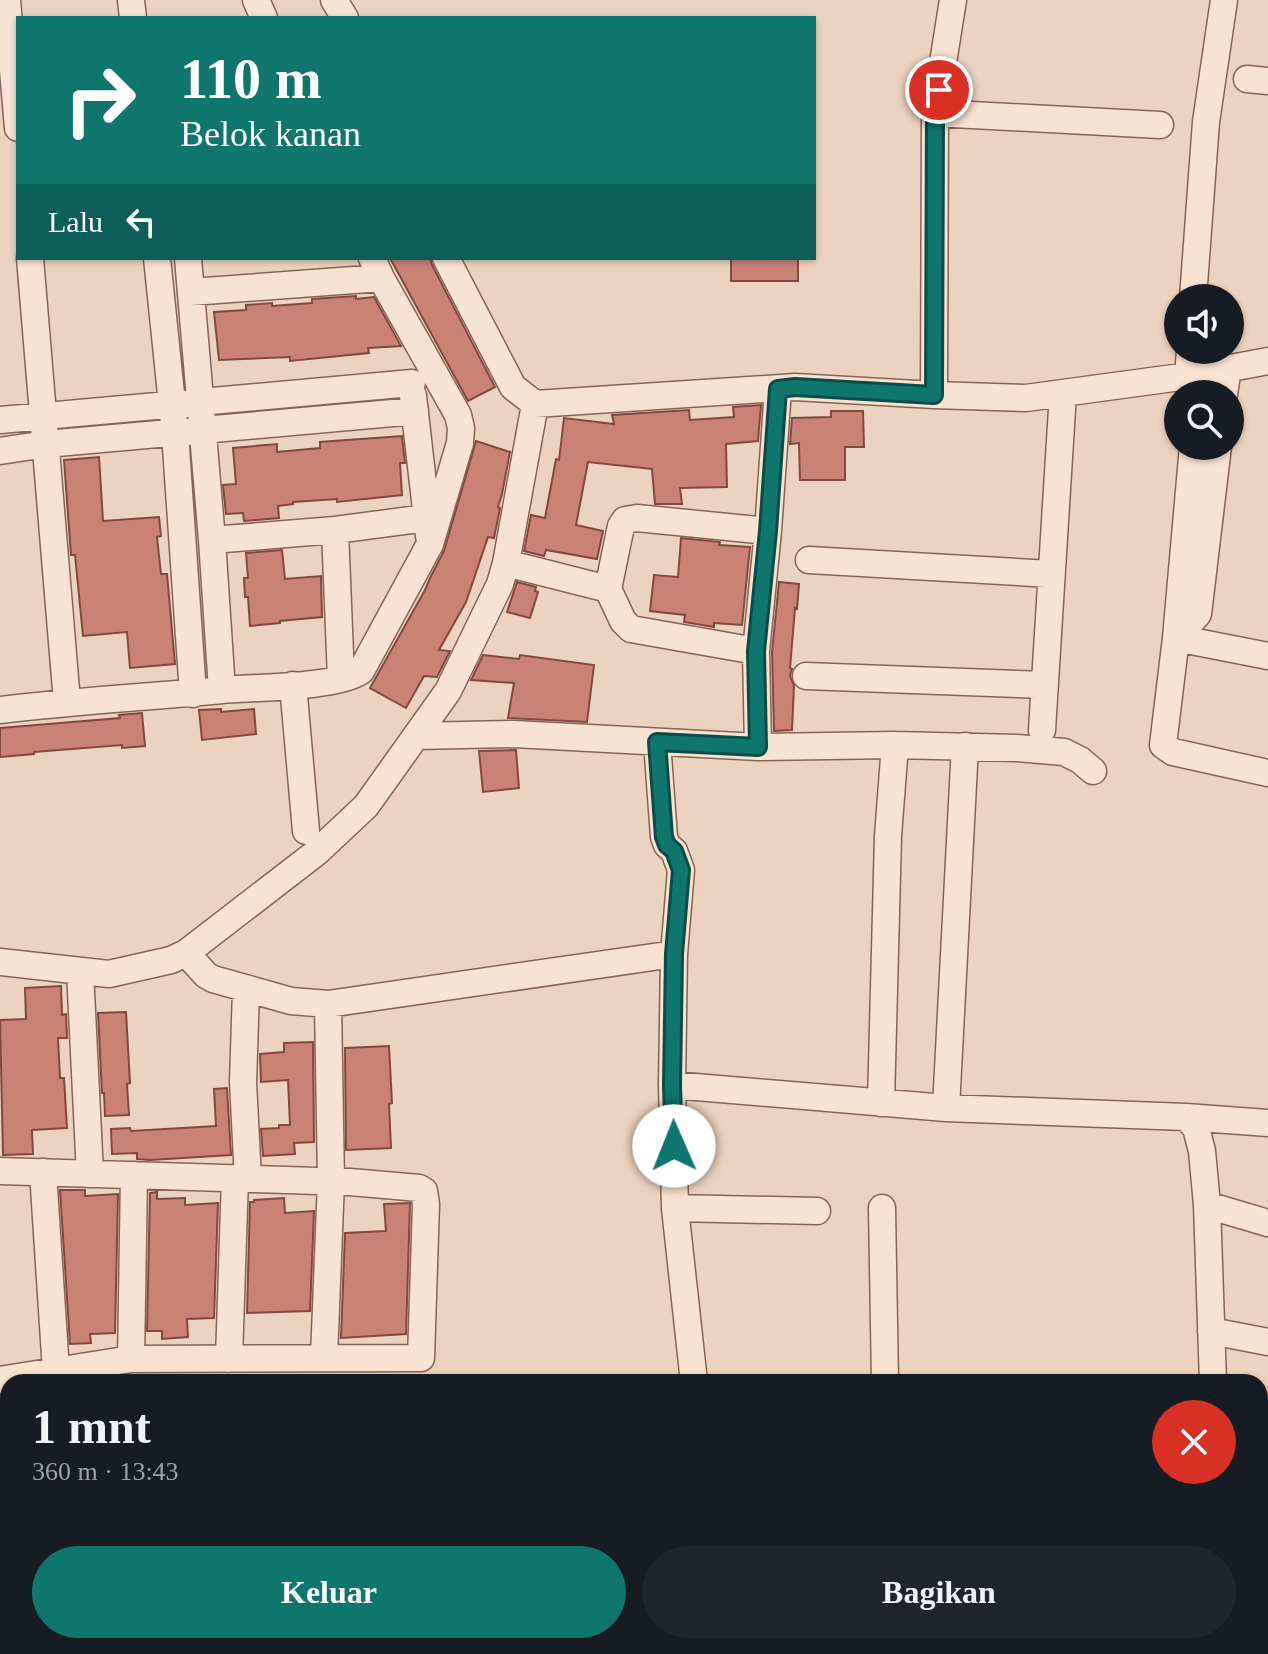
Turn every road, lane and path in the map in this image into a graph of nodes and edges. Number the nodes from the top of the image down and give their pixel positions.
1 (7, 0) edge
2 (953, 0) edge
3 (1224, 0) edge
4 (10, 45) edge
5 (16, 107) edge
6 (935, 113) junction
7 (1160, 125) dead end
8 (30, 260) edge
9 (157, 260) edge
10 (188, 260) edge
11 (447, 260) edge
12 (376, 268) edge
13 (1194, 284) edge
14 (191, 292) junction
15 (408, 325) junction
16 (1268, 361) edge
17 (1194, 374) edge
18 (1221, 380) edge
19 (1228, 380) edge
20 (412, 383) junction
21 (778, 389) junction
22 (1063, 393) junction
23 (934, 395) junction
24 (200, 403) junction
25 (535, 404) junction
26 (171, 405) junction
27 (415, 411) junction
28 (43, 415) junction
29 (0, 420) edge
30 (202, 430) junction
31 (175, 433) junction
32 (46, 444) junction
33 (0, 451) edge
34 (1192, 460) edge
35 (1216, 460) edge
36 (335, 530) junction
37 (428, 531) junction
38 (768, 531) junction
39 (212, 540) junction
40 (809, 560) dead end
41 (506, 563) junction
42 (1051, 574) junction
43 (608, 589) junction
44 (1176, 638) junction
45 (756, 651) junction
46 (1268, 656) edge
47 (806, 676) dead end
48 (341, 679) junction
49 (293, 685) junction
50 (1045, 685) junction
51 (222, 690) junction
52 (193, 694) junction
53 (67, 702) junction
54 (0, 710) edge
55 (1042, 730) dead end
56 (416, 736) junction
57 (657, 742) junction
58 (895, 745) junction
59 (965, 746) junction
60 (758, 747) junction
61 (1093, 771) dead end
62 (1268, 773) edge
63 (306, 831) dead end
64 (186, 953) junction
65 (674, 954) junction
66 (0, 962) edge
67 (80, 971) junction
68 (246, 989) junction
69 (328, 1004) junction
70 (672, 1085) junction
71 (881, 1103) junction
72 (946, 1108) junction
73 (1186, 1117) junction
74 (1268, 1123) edge
75 (0, 1171) edge
76 (43, 1172) junction
77 (90, 1174) junction
78 (134, 1175) junction
79 (242, 1178) junction
80 (331, 1181) junction
81 (1207, 1205) junction
82 (675, 1208) junction
83 (882, 1208) dead end
84 (817, 1211) dead end
85 (1268, 1223) edge
86 (1211, 1331) junction
87 (1268, 1342) edge
88 (324, 1358) junction
89 (131, 1359) junction
90 (229, 1359) junction
91 (56, 1371) junction
92 (37, 1374) edge
93 (693, 1374) edge
94 (885, 1374) edge
95 (1213, 1374) edge

1 - 4 street
2 - 6 street
3 - 13 street
4 - 5 street
6 - 7 street
6 - 23 street
8 - 28 street
9 - 26 street
10 - 14 street
11 - 25 street
12 - 14 street
12 - 15 street
14 - 24 street
15 - 20 street
15 - 37 street
16 - 19 street
17 - 18 street
17 - 22 street
20 - 24 street
20 - 27 street
21 - 23 street
21 - 25 street
21 - 38 street
22 - 23 street
22 - 42 street
24 - 26 street
24 - 30 street
25 - 41 street
26 - 28 street
26 - 31 street
27 - 30 street
27 - 37 street
28 - 29 street
28 - 32 street
30 - 31 street
30 - 39 street
31 - 32 street
31 - 52 street
32 - 33 street
32 - 53 street
34 - 44 street
35 - 44 street
36 - 37 street
36 - 39 street
36 - 48 street
37 - 48 street
38 - 43 street
38 - 45 street
39 - 51 street
40 - 42 street
41 - 43 street
41 - 56 street
42 - 50 street
43 - 45 street
44 - 46 street
44 - 62 street
45 - 60 street
47 - 50 street
48 - 49 street
49 - 51 street
49 - 63 street
50 - 55 street
51 - 52 street
52 - 53 street
53 - 54 street
56 - 57 street
56 - 64 street
57 - 60 street
57 - 65 street
58 - 59 street
58 - 60 street
58 - 71 street
59 - 61 street
59 - 72 street
64 - 67 street
64 - 68 street
65 - 69 street
65 - 70 street
66 - 67 street
67 - 77 street
68 - 69 street
68 - 79 street
69 - 80 street
70 - 71 street
70 - 82 street
71 - 72 street
72 - 73 street
73 - 74 street
73 - 81 street
75 - 76 street
76 - 77 street
76 - 91 street
77 - 78 street
78 - 79 street
78 - 89 street
79 - 80 street
79 - 90 street
80 - 88 street
80 - 88 street
81 - 85 street
81 - 86 street
82 - 84 street
82 - 93 street
83 - 94 street
86 - 87 street
86 - 95 street
88 - 90 street
89 - 90 street
89 - 91 street
91 - 92 street

